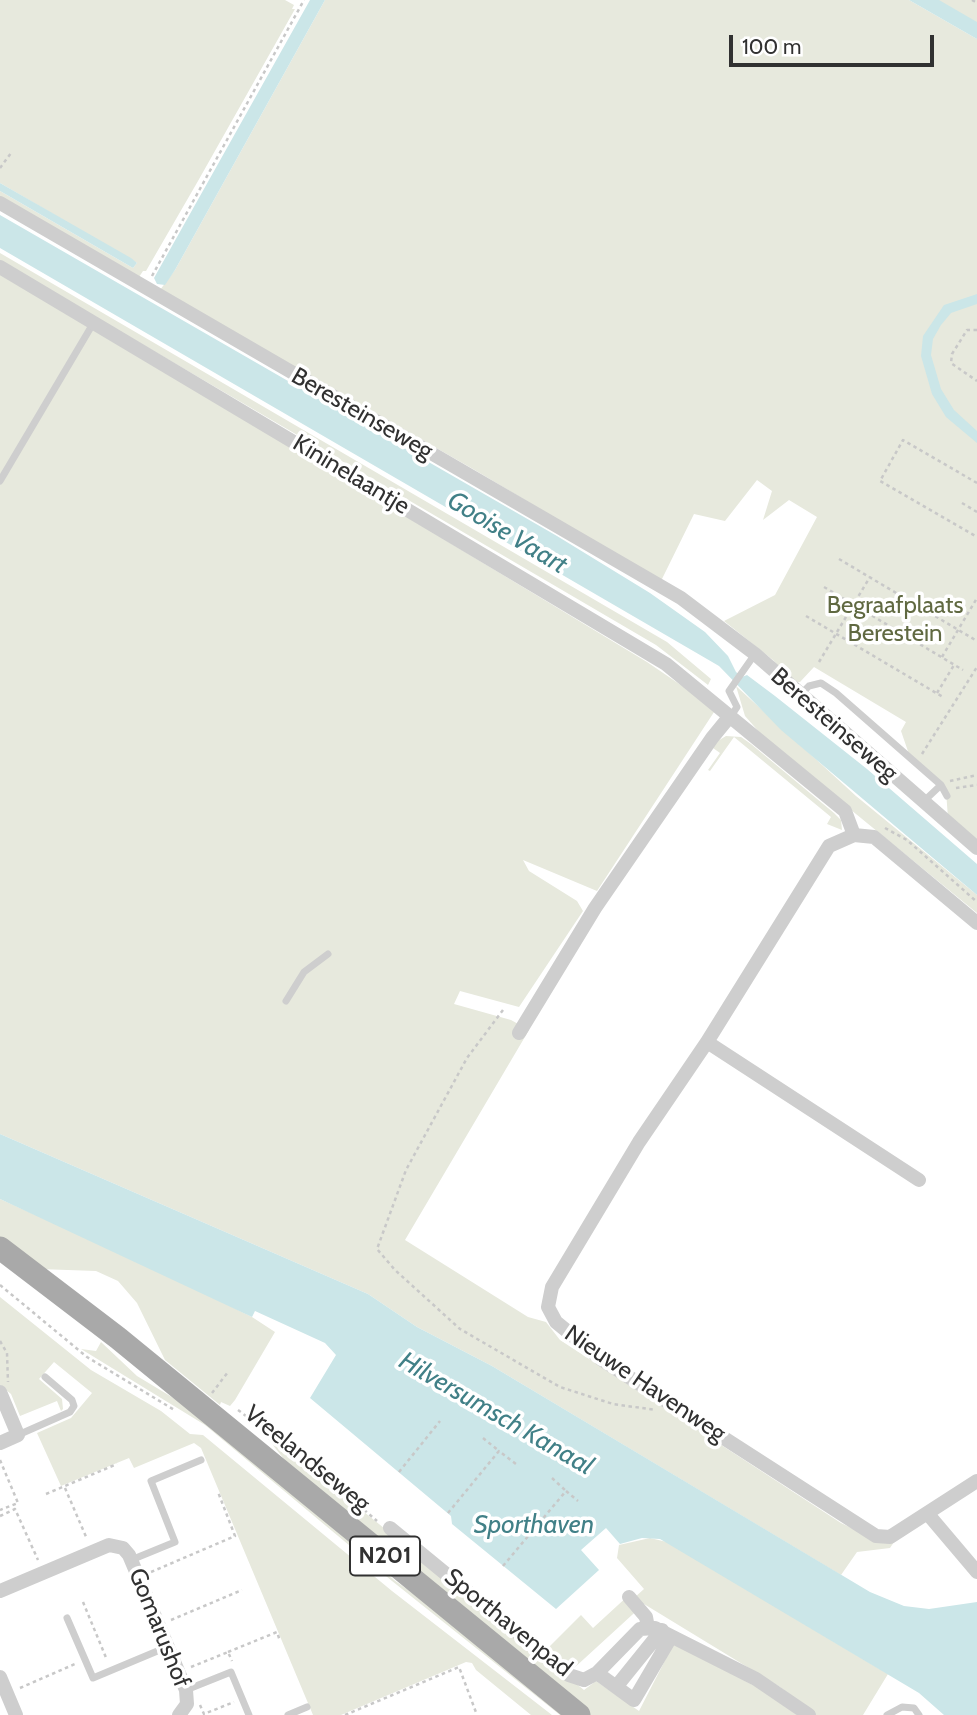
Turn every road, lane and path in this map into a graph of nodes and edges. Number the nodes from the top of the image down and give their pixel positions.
1 (304, 0) edge
2 (972, 0) edge
3 (977, 3) edge
4 (11, 153) dead end
5 (0, 168) edge
6 (0, 203) edge
7 (0, 267) edge
8 (145, 288) junction
9 (94, 322) junction
10 (977, 330) edge
11 (977, 381) edge
12 (0, 481) edge
13 (977, 484) edge
14 (962, 503) dead end
15 (977, 512) edge
16 (977, 537) edge
17 (839, 559) dead end
18 (870, 577) junction
19 (824, 587) dead end
20 (977, 598) edge
21 (853, 605) junction
22 (806, 616) dead end
23 (958, 630) junction
24 (836, 634) junction
25 (977, 641) edge
26 (755, 654) junction
27 (942, 657) junction
28 (819, 663) dead end
29 (954, 664) junction
30 (977, 667) edge
31 (963, 670) dead end
32 (937, 693) junction
33 (800, 696) junction
34 (943, 697) dead end
35 (730, 716) junction
36 (914, 761) junction
37 (977, 775) edge
38 (941, 785) junction
39 (947, 796) dead end
40 (923, 803) junction
41 (854, 835) junction
42 (977, 848) edge
43 (977, 923) edge
44 (328, 954) dead end
45 (286, 1001) dead end
46 (503, 1010) dead end
47 (519, 1033) dead end
48 (707, 1042) junction
49 (919, 1180) dead end
50 (0, 1248) edge
51 (0, 1285) edge
52 (0, 1341) edge
53 (228, 1372) dead end
54 (44, 1377) dead end
55 (217, 1387) dead end
56 (0, 1392) edge
57 (675, 1406) junction
58 (237, 1410) dead end
59 (183, 1415) dead end
60 (440, 1421) dead end
61 (18, 1435) junction
62 (483, 1438) dead end
63 (0, 1443) edge
64 (499, 1451) junction
65 (0, 1460) edge
66 (201, 1460) dead end
67 (117, 1464) dead end
68 (516, 1464) dead end
69 (399, 1472) dead end
70 (552, 1478) dead end
71 (977, 1480) edge
72 (64, 1487) junction
73 (566, 1491) junction
74 (218, 1492) dead end
75 (46, 1494) dead end
76 (578, 1501) dead end
77 (0, 1510) edge
78 (448, 1513) dead end
79 (928, 1513) junction
80 (0, 1516) edge
81 (390, 1528) joint
82 (92, 1552) junction
83 (131, 1560) junction
84 (503, 1566) dead end
85 (977, 1572) edge
86 (43, 1573) junction
87 (139, 1577) junction
88 (243, 1590) dead end
89 (0, 1591) edge
90 (629, 1597) dead end
91 (83, 1602) dead end
92 (66, 1618) dead end
93 (159, 1626) junction
94 (660, 1632) junction
95 (280, 1641) dead end
96 (168, 1647) junction
97 (228, 1652) dead end
98 (85, 1660) junction
99 (111, 1670) junction
100 (597, 1673) junction
101 (0, 1677) edge
102 (617, 1687) junction
103 (15, 1690) dead end
104 (186, 1690) junction
105 (307, 1707) dead end
106 (358, 1709) junction
107 (16, 1715) edge
108 (179, 1715) edge
109 (249, 1715) edge
110 (288, 1715) edge
111 (345, 1715) edge
112 (361, 1715) edge
113 (477, 1715) edge
114 (579, 1715) edge
115 (809, 1715) edge
116 (887, 1715) edge
117 (919, 1715) edge

1 - 8 path
2 - 3 path
4 - 5 path
6 - 8 street, Beresteinseweg
7 - 9 street, Kininelaantje
8 - 26 street, Beresteinseweg
9 - 12 lane
9 - 35 street, Kininelaantje
10 - 11 path
13 - 16 path
14 - 15 path
17 - 18 path
18 - 21 path
18 - 23 path
19 - 21 path
20 - 23 path
21 - 24 path
21 - 27 path
22 - 24 path
23 - 25 path
23 - 27 path
24 - 28 path
24 - 32 path
26 - 33 street, Beresteinseweg
26 - 35 lane
27 - 29 path
29 - 31 path
29 - 32 path
30 - 36 path
32 - 34 path
33 - 36 lane
33 - 40 street, Beresteinseweg
35 - 41 street
35 - 47 street
36 - 38 lane
37 - 38 path
38 - 39 lane
38 - 40 lane
40 - 42 street, Beresteinseweg
41 - 43 street
41 - 48 street, Nieuwe Havenweg
44 - 45 lane
46 - 57 path
48 - 49 street
48 - 57 street, Nieuwe Havenweg
50 - 114 main road, Vreelandseweg / N201
51 - 59 path
52 - 56 path
53 - 55 path
54 - 61 lane
56 - 61 street
57 - 79 street, Nieuwe Havenweg
58 - 81 path
60 - 69 path
61 - 63 street
62 - 64 path
64 - 68 path
64 - 78 path
65 - 77 path
66 - 83 lane
67 - 72 path
70 - 73 path
71 - 79 street, Nieuwe Havenweg
72 - 75 path
72 - 82 path
73 - 76 path
73 - 84 path
74 - 87 path
79 - 85 street
80 - 86 path
81 - 100 street, Sporthavenpad
82 - 83 street, Gomarushof
82 - 86 street, Gomarushof
83 - 87 street, Gomarushof
86 - 89 street, Gomarushof
87 - 93 street, Gomarushof
88 - 93 path
90 - 94 street
91 - 99 path
92 - 98 lane
93 - 96 street, Gomarushof
94 - 100 street, Sporthavenpad
94 - 102 street
94 - 102 street
94 - 115 street
95 - 97 path
96 - 99 lane
96 - 104 street, Gomarushof
98 - 99 lane
98 - 103 path
100 - 102 street, Sporthavenpad
101 - 107 street
104 - 108 street, Gomarushof
104 - 109 lane
105 - 110 lane
106 - 111 path
106 - 112 path
106 - 113 path
116 - 117 lane

